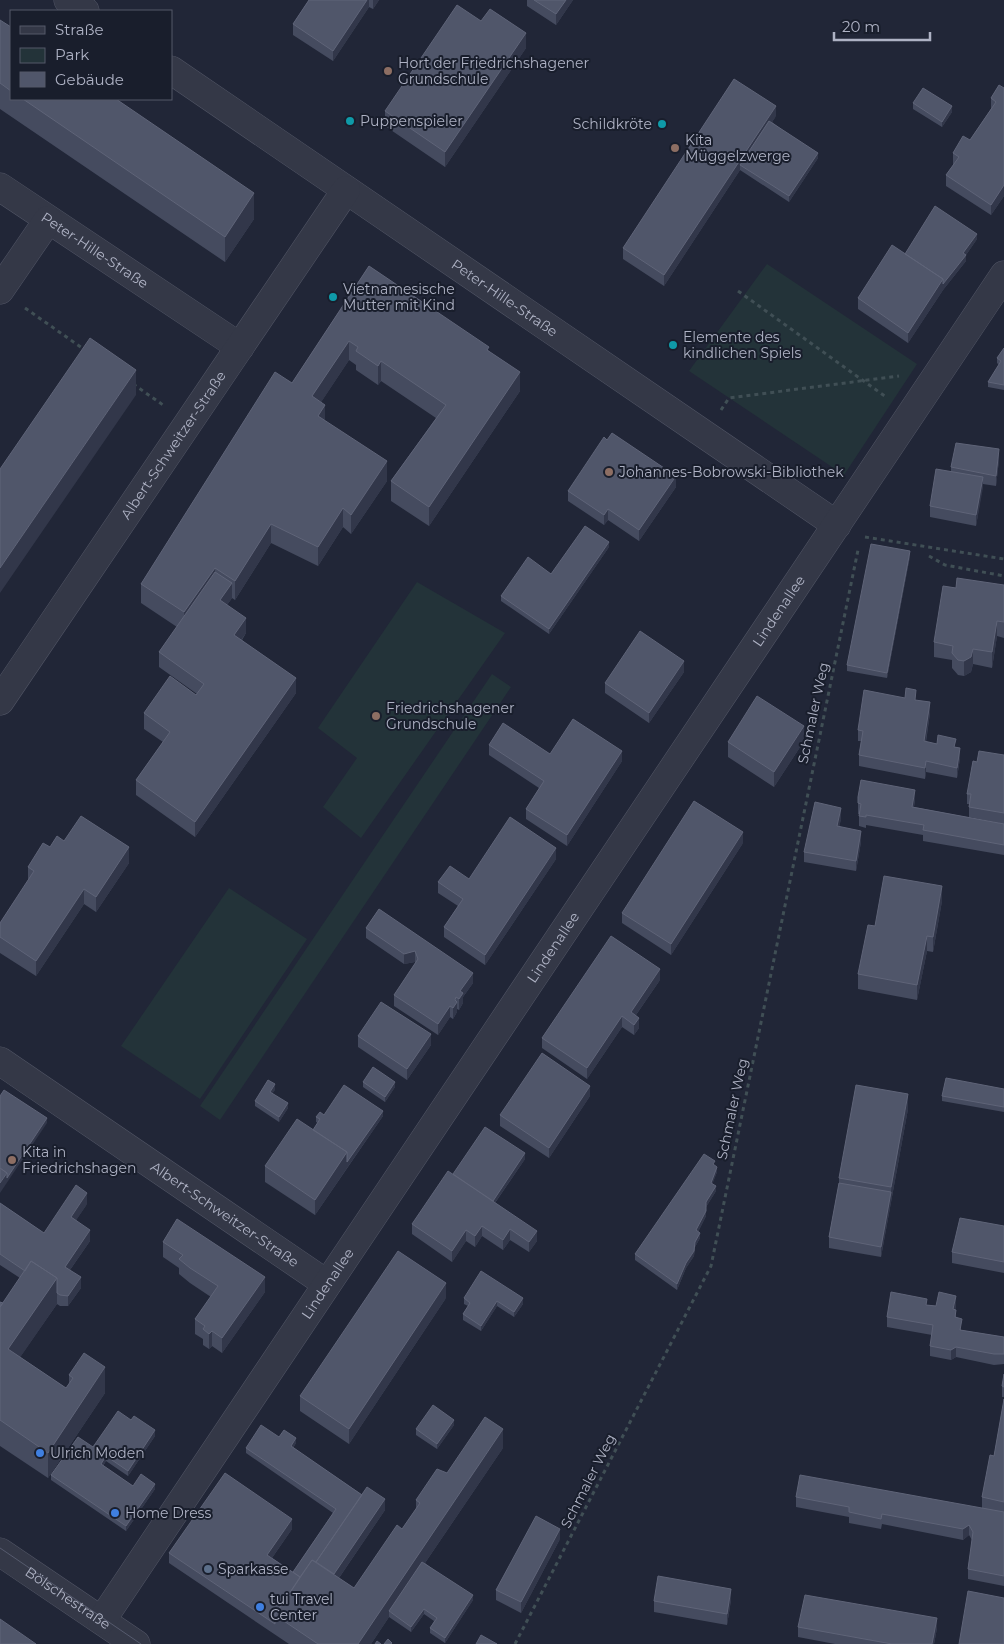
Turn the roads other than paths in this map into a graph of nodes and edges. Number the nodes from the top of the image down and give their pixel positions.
1 (68, 0) edge
2 (83, 10) edge
3 (172, 71) edge
4 (0, 187) edge
5 (346, 190) junction
6 (48, 220) junction
7 (1004, 275) edge
8 (8, 297) edge
9 (240, 347) junction
10 (837, 525) junction
11 (0, 701) edge
12 (0, 1061) edge
13 (327, 1284) junction
14 (0, 1552) edge
15 (102, 1620) junction
16 (136, 1644) edge

1 - 2 street
3 - 5 street, Peter-Hille-Straße
4 - 6 street, Peter-Hille-Straße
5 - 9 street, Albert-Schweitzer-Straße
5 - 10 street, Peter-Hille-Straße
6 - 8 street
6 - 9 street, Peter-Hille-Straße
7 - 10 street, Lindenallee
9 - 11 street, Albert-Schweitzer-Straße
10 - 13 street, Lindenallee
12 - 13 street, Albert-Schweitzer-Straße
13 - 15 street, Lindenallee
14 - 15 street, Bölschestraße
15 - 16 street, Bölschestraße

